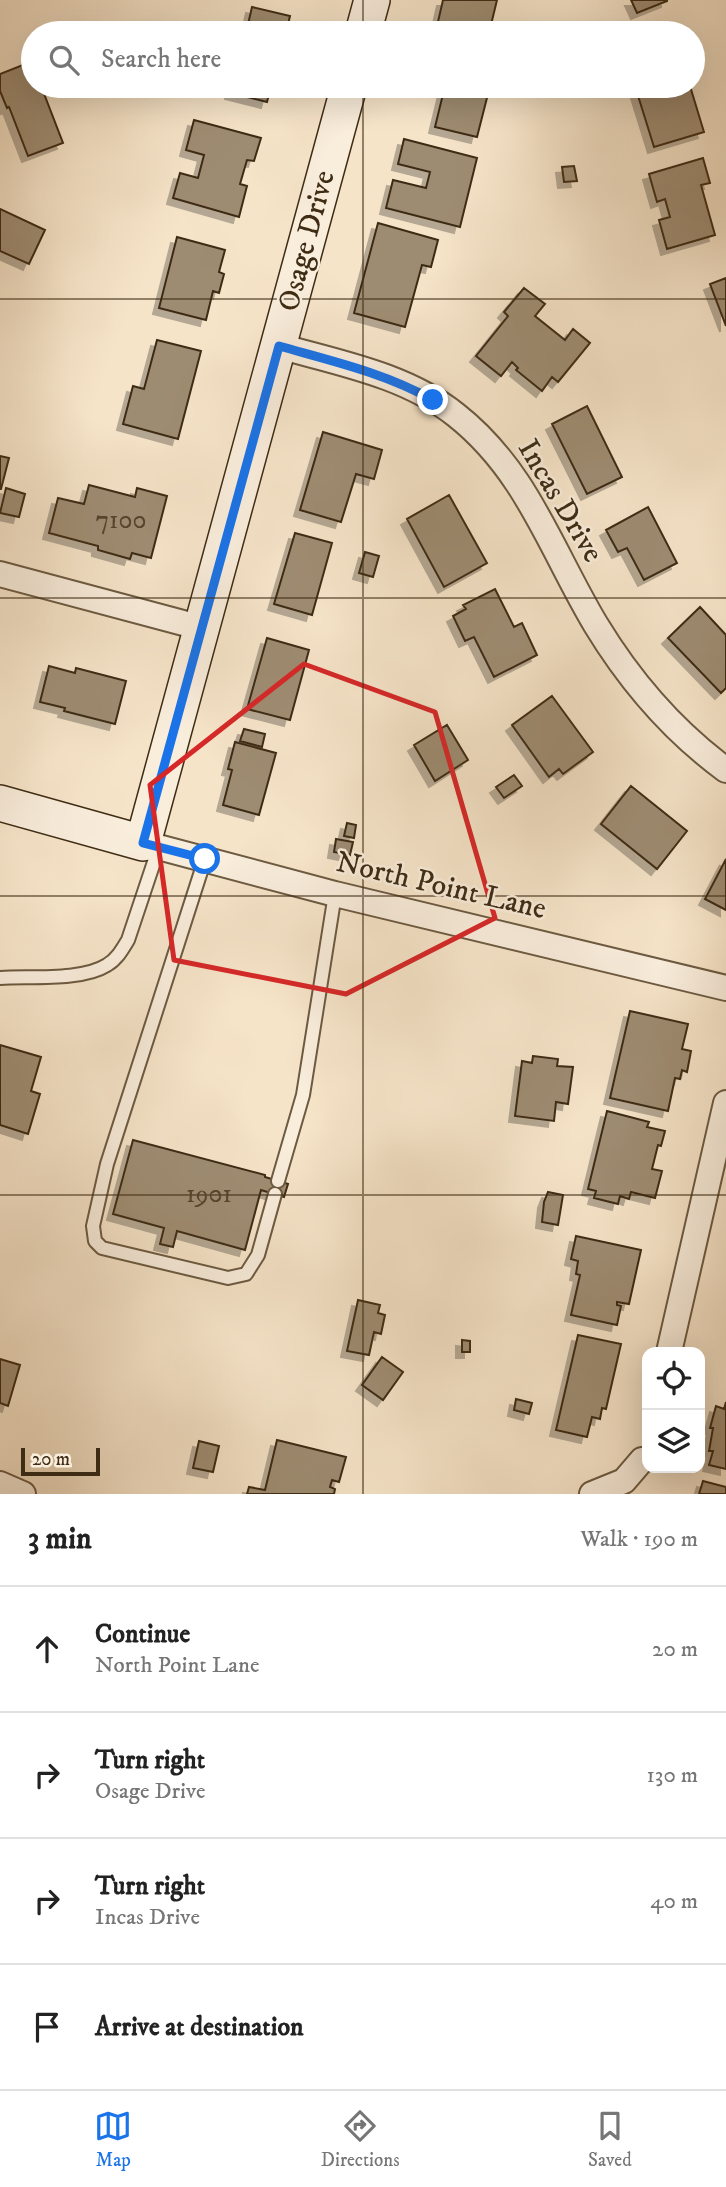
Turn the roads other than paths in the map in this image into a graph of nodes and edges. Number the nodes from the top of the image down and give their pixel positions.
1 (372, 0) edge
2 (366, 21) edge
3 (346, 98) edge
4 (279, 346) junction
5 (0, 574) edge
6 (202, 628) junction
7 (726, 770) edge
8 (0, 803) edge
9 (151, 845) junction
10 (205, 859) junction
11 (335, 894) junction
12 (0, 978) edge
13 (726, 988) edge
14 (726, 1103) edge
15 (670, 1347) edge
16 (642, 1456) edge
17 (642, 1462) edge
18 (0, 1484) edge
19 (23, 1494) edge
20 (592, 1494) edge
21 (632, 1494) edge

1 - 2 street
3 - 4 street, Osage Drive
4 - 6 street, Osage Drive
4 - 7 street, Incas Drive
5 - 6 street
6 - 9 street, Osage Drive
8 - 9 street
9 - 10 street, North Point Lane
9 - 12 lane
10 - 11 street, North Point Lane
10 - 11 lane
11 - 13 street, North Point Lane
14 - 15 street
16 - 20 street
17 - 21 street
18 - 19 street

